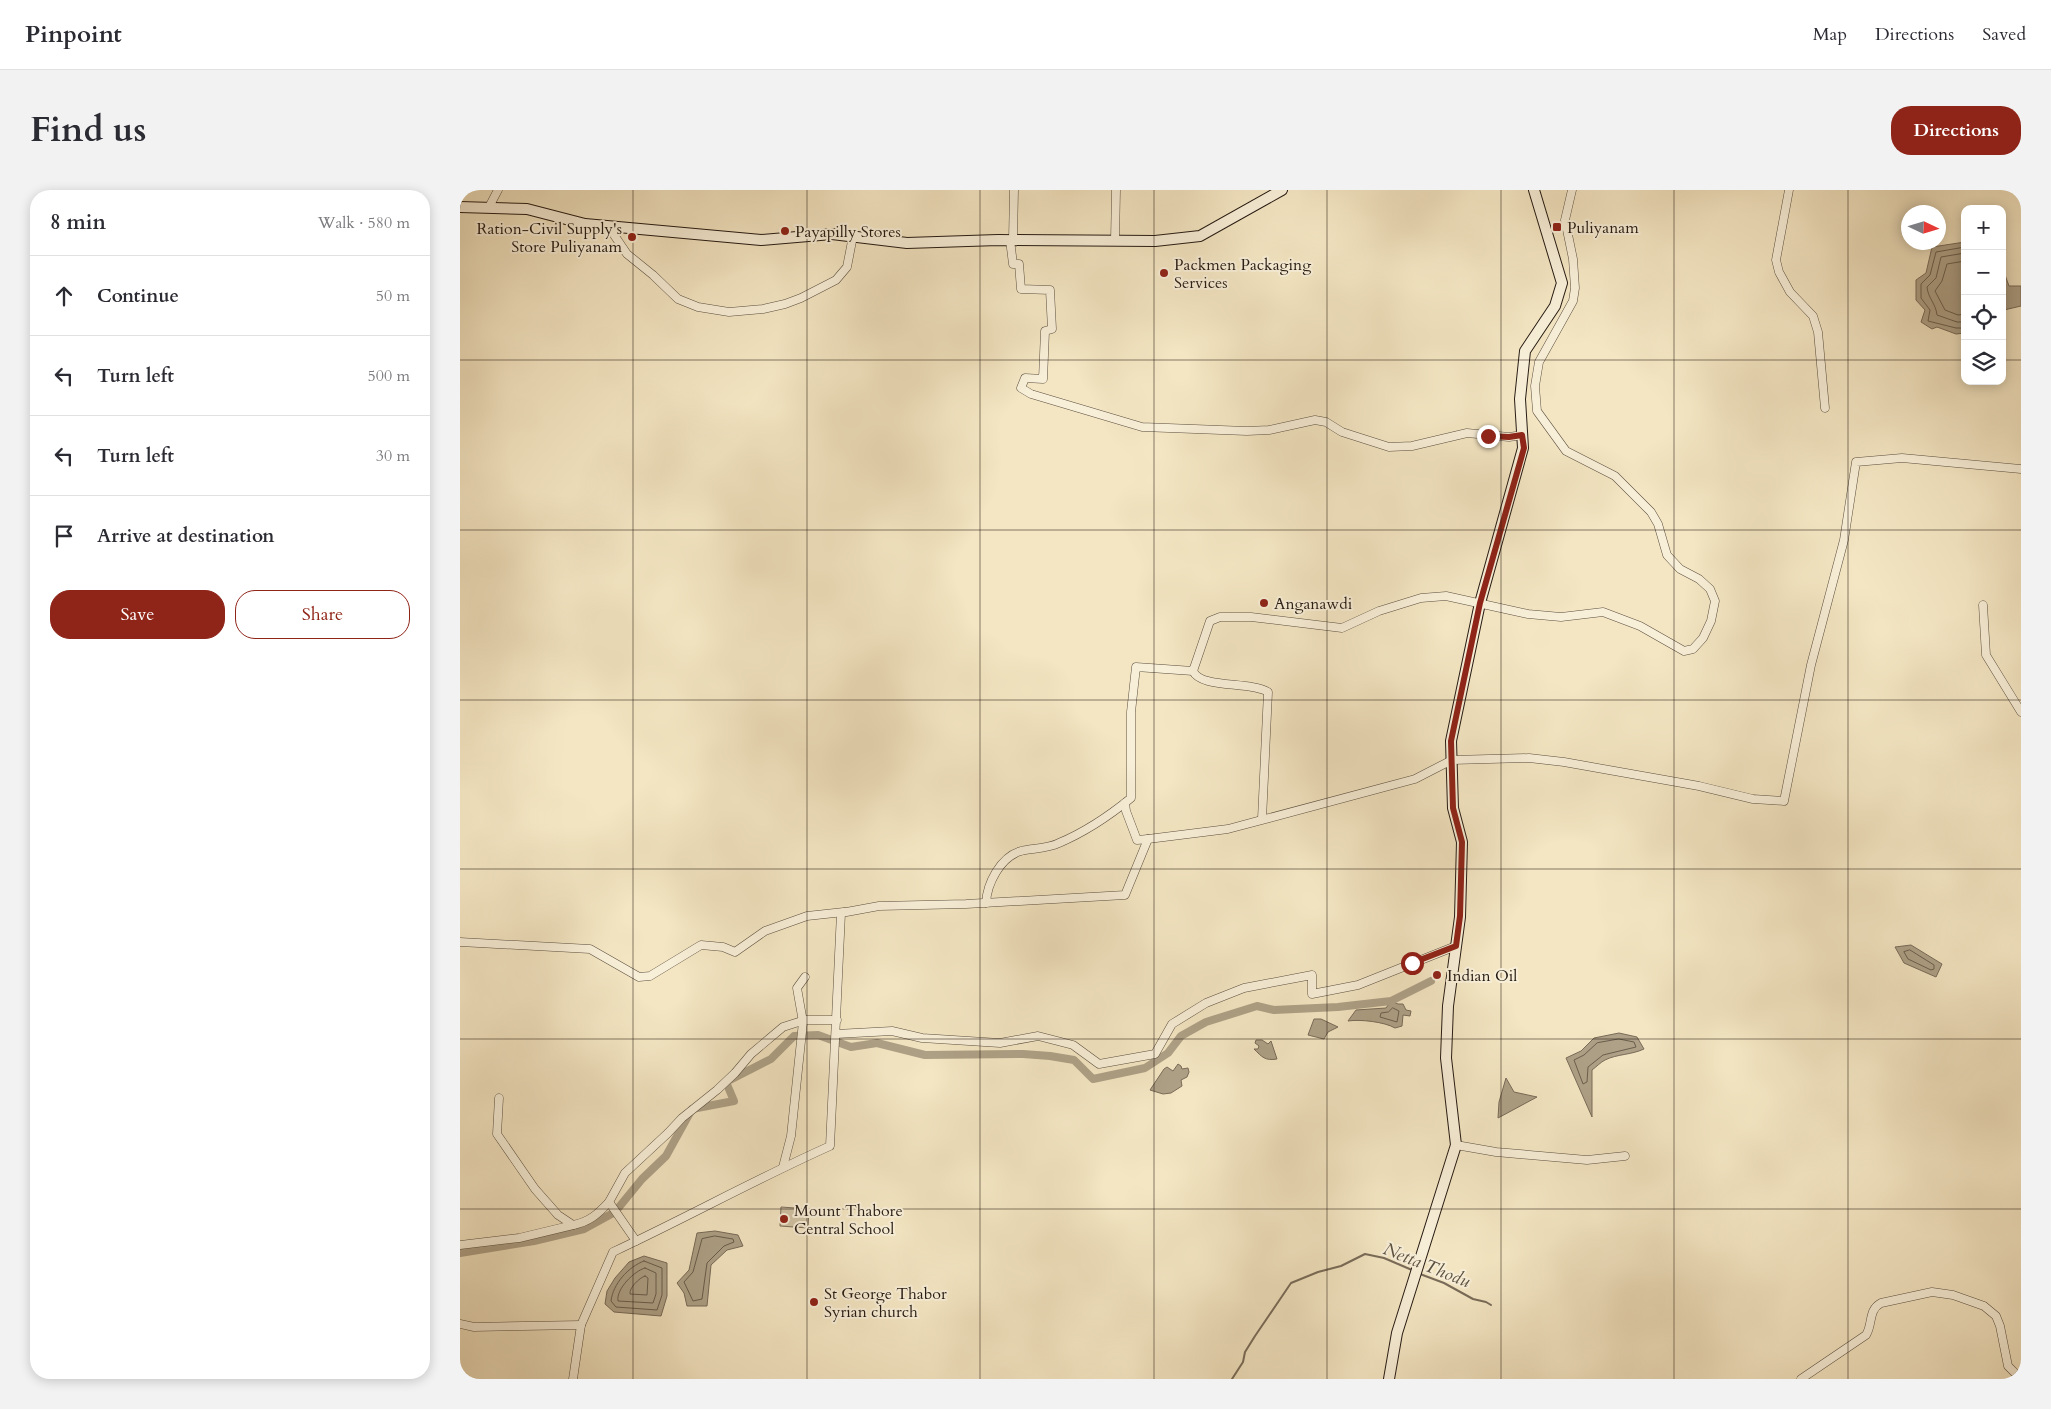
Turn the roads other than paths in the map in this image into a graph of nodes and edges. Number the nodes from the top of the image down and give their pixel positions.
1 (498, 190) edge
2 (1014, 190) edge
3 (1116, 190) edge
4 (1282, 190) edge
5 (1534, 190) edge
6 (1572, 190) edge
7 (1790, 190) edge
8 (460, 207) edge
9 (489, 207) junction
10 (608, 226) junction
11 (853, 236) junction
12 (1012, 240) junction
13 (1115, 241) junction
14 (1824, 408) dead end
15 (1522, 435) junction
16 (2021, 469) edge
17 (1480, 603) junction
18 (1983, 605) dead end
19 (1193, 670) junction
20 (2021, 712) edge
21 (1452, 760) junction
22 (1125, 803) junction
23 (1262, 820) junction
24 (1148, 839) junction
25 (986, 903) junction
26 (844, 912) junction
27 (460, 942) edge
28 (1456, 946) junction
29 (805, 977) dead end
30 (837, 1020) junction
31 (803, 1021) junction
32 (836, 1034) junction
33 (499, 1098) dead end
34 (1456, 1145) junction
35 (1625, 1156) dead end
36 (783, 1167) junction
37 (609, 1202) junction
38 (573, 1225) junction
39 (636, 1241) junction
40 (460, 1245) edge
41 (460, 1324) edge
42 (581, 1325) junction
43 (572, 1379) edge
44 (1388, 1379) edge
45 (1800, 1379) edge
46 (2021, 1379) edge

1 - 9 street
2 - 12 street
3 - 13 street
4 - 13 main road
5 - 15 main road
6 - 17 street
7 - 14 street
8 - 9 main road
9 - 10 main road
10 - 11 main road
10 - 11 street
11 - 12 main road
12 - 13 main road
12 - 15 street
15 - 17 main road
16 - 21 street
17 - 19 street
17 - 21 main road
18 - 20 street
19 - 22 street
19 - 23 street
21 - 23 street
21 - 28 main road
22 - 24 street
22 - 25 street
23 - 24 street
24 - 25 street
25 - 26 street
26 - 27 street
26 - 30 street
28 - 32 street
28 - 34 main road
29 - 31 street
30 - 31 street
30 - 32 street
31 - 36 street
31 - 37 street
32 - 36 street
33 - 38 street
34 - 35 street
34 - 44 main road
36 - 39 street
37 - 38 street
37 - 39 street
38 - 40 street
39 - 42 street
41 - 42 street
42 - 43 street
45 - 46 street

